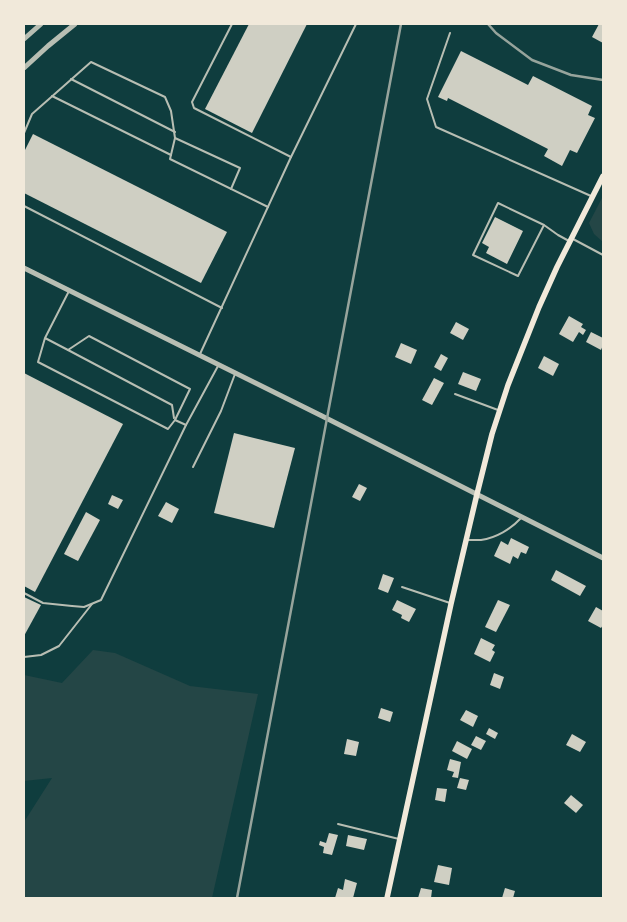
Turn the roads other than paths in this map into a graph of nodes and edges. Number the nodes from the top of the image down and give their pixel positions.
1 (41, 24) edge
2 (76, 24) edge
3 (232, 24) edge
4 (356, 24) edge
5 (450, 33) dead end
6 (24, 39) edge
7 (24, 68) edge
8 (71, 79) junction
9 (52, 96) junction
10 (175, 132) junction
11 (24, 133) edge
12 (175, 138) junction
13 (171, 155) junction
14 (291, 157) junction
15 (603, 176) edge
16 (231, 189) junction
17 (593, 197) junction
18 (24, 206) edge
19 (268, 207) junction
20 (544, 225) junction
21 (571, 240) junction
22 (603, 255) edge
23 (24, 268) edge
24 (70, 290) junction
25 (222, 308) junction
26 (45, 338) junction
27 (68, 350) junction
28 (200, 355) junction
29 (218, 365) junction
30 (236, 373) junction
31 (455, 394) dead end
32 (500, 410) junction
33 (174, 420) junction
34 (186, 426) junction
35 (193, 467) dead end
36 (477, 494) junction
37 (521, 517) junction
38 (466, 540) junction
39 (603, 558) edge
40 (402, 587) dead end
41 (24, 593) edge
42 (92, 604) junction
43 (451, 604) junction
44 (24, 657) edge
45 (338, 824) dead end
46 (400, 840) junction
47 (387, 898) edge

1 - 6 street
2 - 7 street
3 - 14 lane
4 - 14 lane
5 - 17 lane
8 - 9 lane
8 - 10 lane
8 - 10 lane
9 - 11 lane
9 - 13 lane
10 - 12 lane
12 - 13 lane
12 - 16 lane
13 - 16 lane
14 - 19 lane
15 - 17 main road
16 - 19 lane
17 - 21 main road
18 - 25 lane
19 - 25 lane
20 - 20 lane
20 - 21 lane
21 - 22 lane
21 - 32 main road
23 - 24 street
24 - 26 lane
24 - 28 street
25 - 28 lane
26 - 27 lane
26 - 33 lane
27 - 33 lane
27 - 33 lane
28 - 29 street
29 - 30 street
29 - 34 lane
30 - 35 lane
30 - 36 street
31 - 32 lane
32 - 36 main road
33 - 34 lane
34 - 42 lane
36 - 37 street
36 - 38 main road
37 - 38 lane
37 - 39 street
38 - 43 main road
40 - 43 lane
41 - 42 lane
42 - 44 lane
43 - 46 main road
45 - 46 lane
46 - 47 main road

